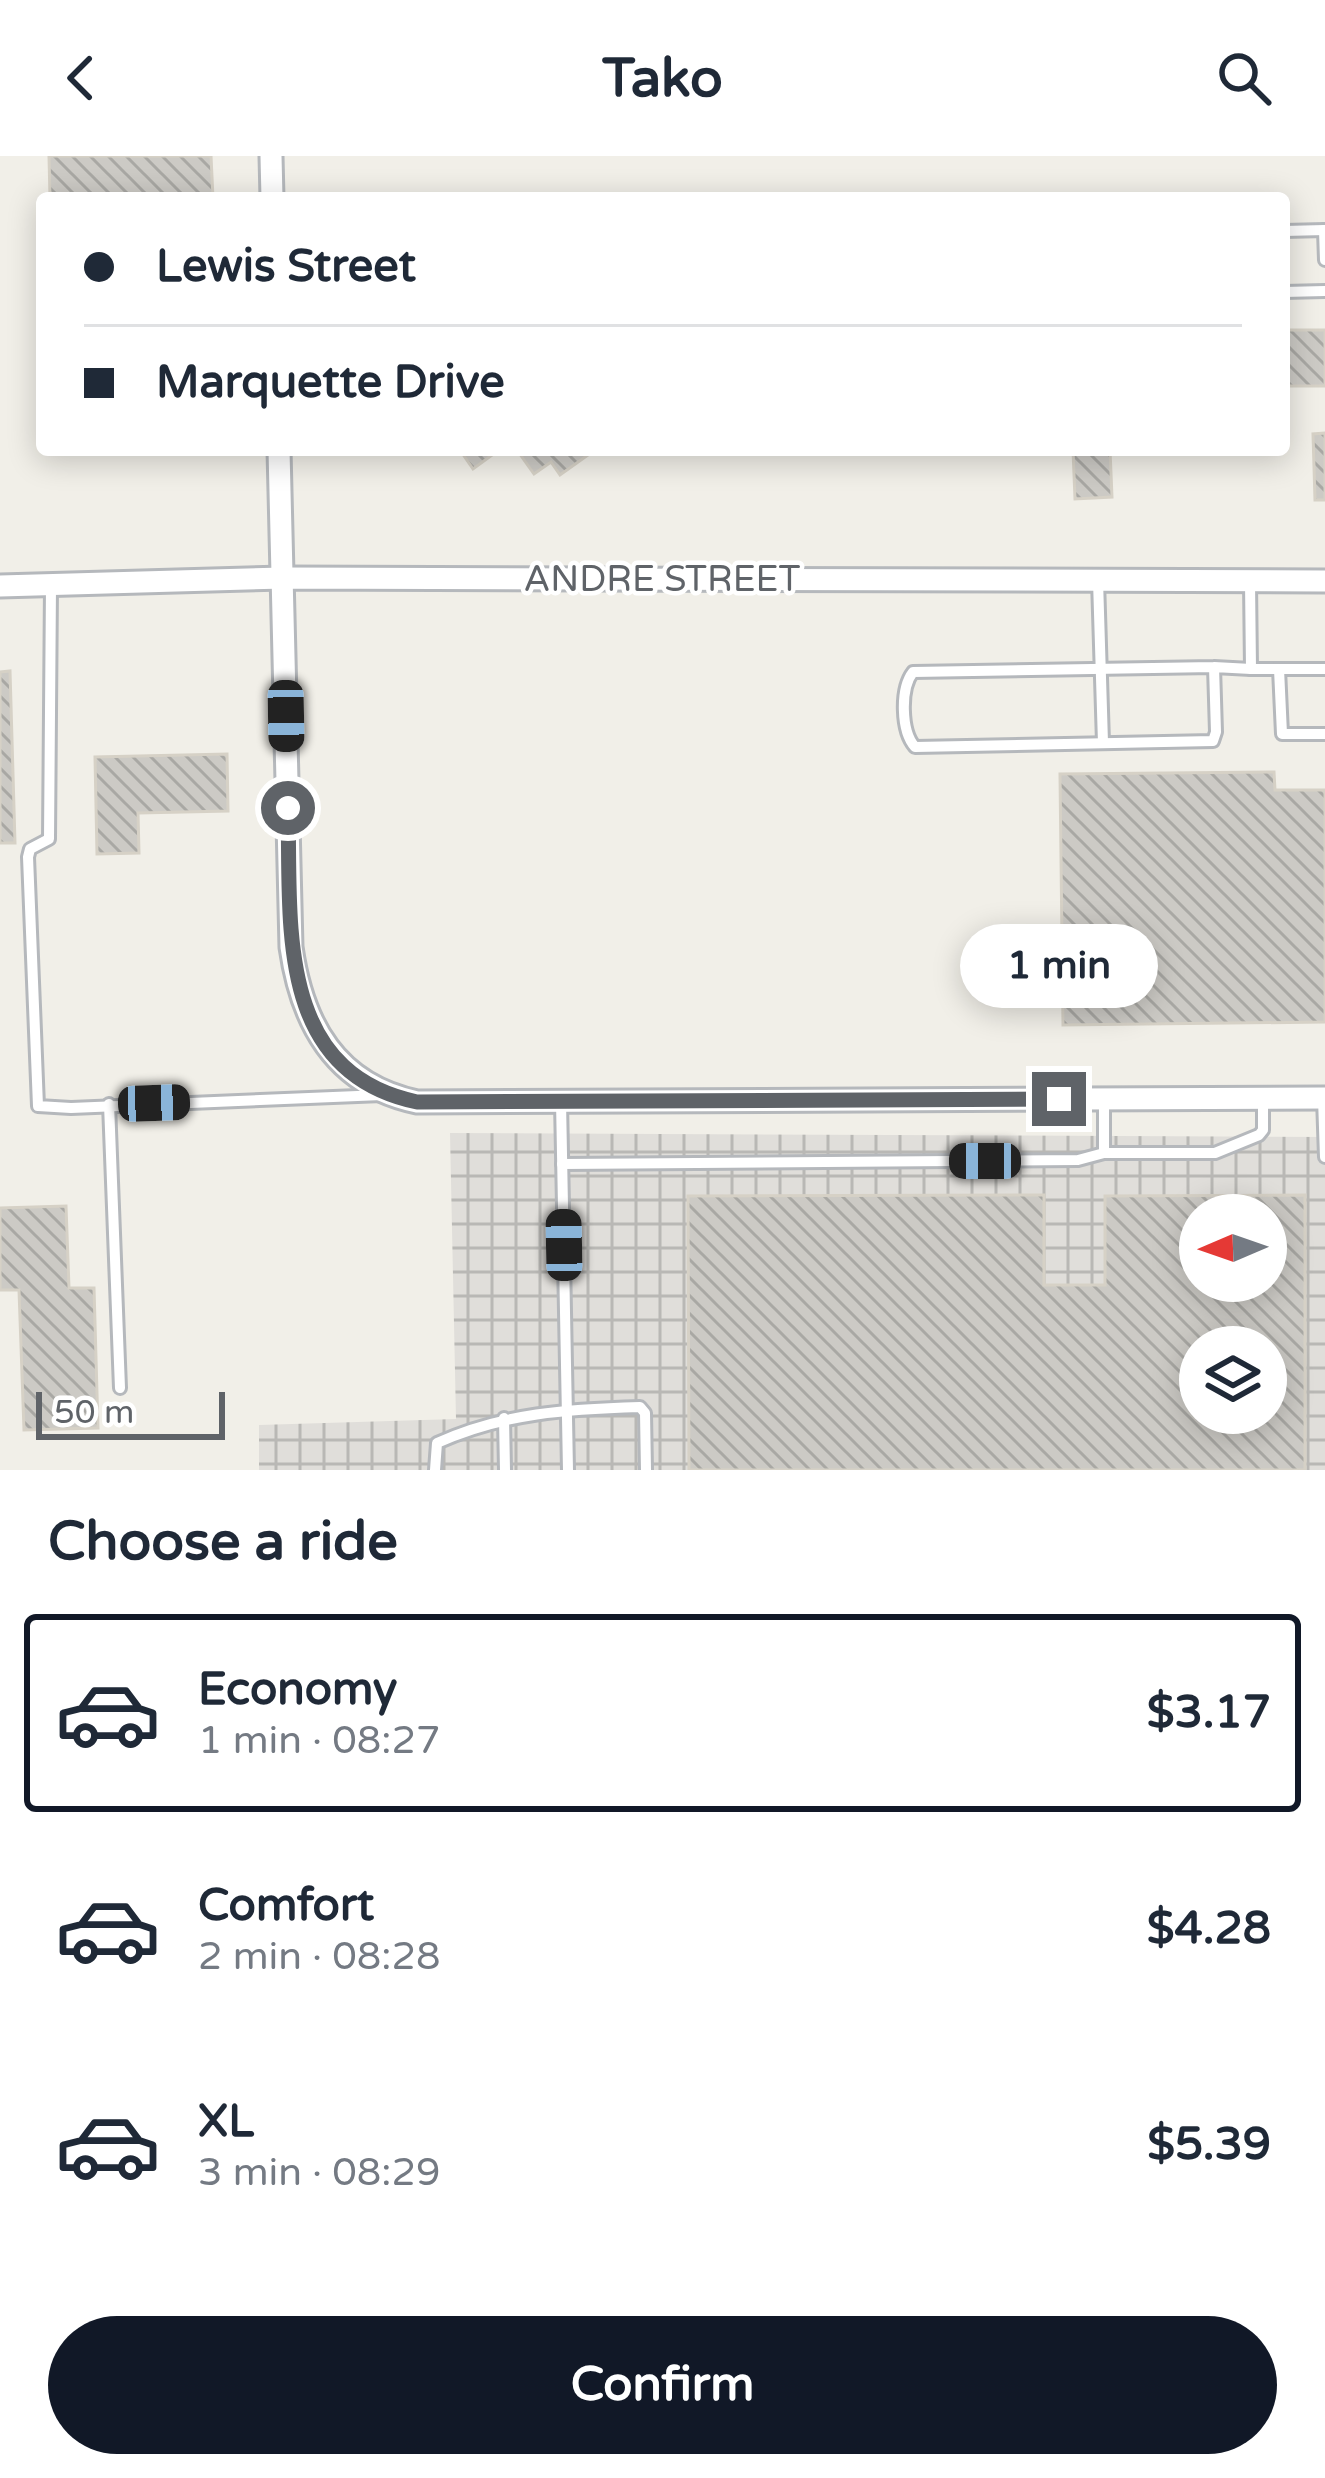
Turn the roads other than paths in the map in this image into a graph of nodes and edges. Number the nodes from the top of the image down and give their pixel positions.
1 (271, 156) edge
2 (272, 192) edge
3 (1325, 230) edge
4 (1290, 231) edge
5 (1325, 260) edge
6 (1325, 291) edge
7 (1290, 292) edge
8 (279, 456) edge
9 (283, 578) junction
10 (1098, 580) junction
11 (1325, 581) edge
12 (1250, 582) junction
13 (51, 584) junction
14 (0, 586) edge
15 (1214, 668) junction
16 (1101, 669) junction
17 (1251, 669) junction
18 (1280, 669) junction
19 (1325, 669) edge
20 (1325, 734) edge
21 (1103, 743) junction
22 (385, 1095) junction
23 (1263, 1098) junction
24 (1324, 1098) edge
25 (1104, 1099) junction
26 (561, 1101) junction
27 (109, 1104) junction
28 (1104, 1153) junction
29 (1325, 1157) edge
30 (562, 1163) junction
31 (120, 1388) dead end
32 (567, 1409) junction
33 (504, 1418) junction
34 (435, 1470) edge
35 (506, 1470) edge
36 (568, 1470) edge
37 (646, 1470) edge

1 - 2 street
3 - 4 lane
3 - 5 lane
6 - 7 lane
8 - 9 street
9 - 10 street, ANDRE STREET
9 - 13 street, ANDRE STREET
9 - 22 street
10 - 12 street, ANDRE STREET
10 - 16 lane
11 - 12 street, ANDRE STREET
12 - 17 lane
13 - 14 street, ANDRE STREET
13 - 27 lane
15 - 16 lane
15 - 17 lane
15 - 21 lane
16 - 21 lane
16 - 21 lane
17 - 18 lane
18 - 19 lane
18 - 20 lane
22 - 26 street
22 - 27 lane
23 - 24 street
23 - 25 street
23 - 28 lane
24 - 29 lane
25 - 26 street
25 - 28 lane
26 - 30 lane
27 - 31 lane
28 - 30 lane
30 - 32 lane
32 - 33 lane
32 - 36 lane
32 - 37 lane
33 - 34 lane
33 - 35 lane

